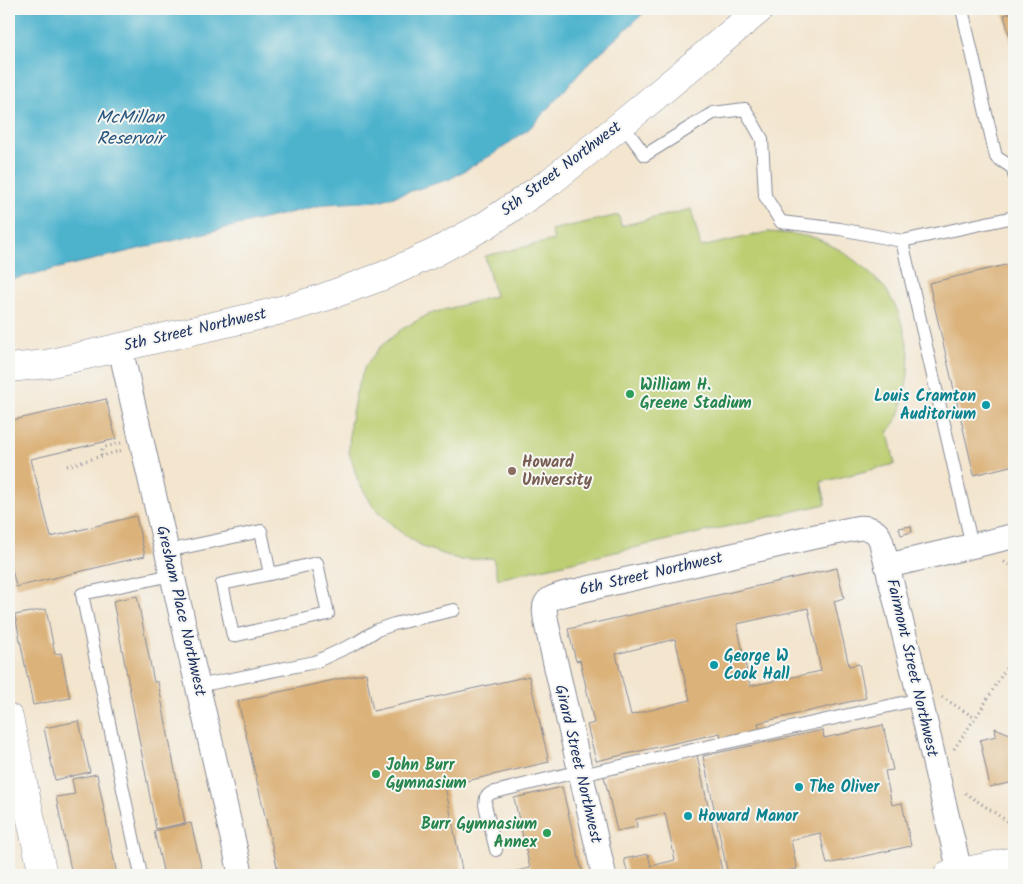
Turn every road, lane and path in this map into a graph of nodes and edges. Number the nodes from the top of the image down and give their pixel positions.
1 (760, 9) edge
2 (962, 9) edge
3 (622, 124) junction
4 (1014, 176) edge
5 (1014, 217) edge
6 (902, 241) junction
7 (120, 347) junction
8 (47, 364) junction
9 (9, 368) edge
10 (9, 379) edge
11 (127, 442) dead end
12 (128, 448) dead end
13 (101, 456) junction
14 (68, 466) dead end
15 (1014, 536) edge
16 (808, 538) joint
17 (972, 546) junction
18 (167, 551) junction
19 (887, 566) junction
20 (270, 574) junction
21 (172, 575) junction
22 (454, 610) dead end
23 (553, 653) joint
24 (1014, 655) edge
25 (198, 686) junction
26 (929, 697) junction
27 (9, 718) edge
28 (975, 718) junction
29 (954, 750) dead end
30 (581, 773) junction
31 (961, 790) dead end
32 (1013, 825) edge
33 (496, 850) dead end
34 (1014, 861) edge
35 (954, 874) edge
36 (43, 875) edge
37 (141, 875) edge
38 (241, 875) edge
39 (604, 875) edge

1 - 3 main road, 5th Street Northwest
2 - 4 lane
3 - 6 lane
3 - 7 main road, 5th Street Northwest
5 - 6 lane
6 - 17 lane
7 - 8 main road, 5th Street Northwest
7 - 18 street, Gresham Place Northwest
8 - 9 main road, 5th Street Northwest
8 - 10 main road, 5th Street Northwest
11 - 13 path
12 - 13 path
13 - 14 path
15 - 17 street
16 - 19 street, Fairmont Street Northwest
16 - 23 street, 6th Street Northwest
17 - 19 street
18 - 20 lane
18 - 21 street, Gresham Place Northwest
19 - 26 street, Fairmont Street Northwest
20 - 20 lane
21 - 25 street, Gresham Place Northwest
21 - 37 lane
22 - 25 lane
23 - 30 street, Girard Street Northwest
24 - 28 path
25 - 38 street, Gresham Place Northwest
26 - 28 path
26 - 30 lane
26 - 35 street, Fairmont Street Northwest
27 - 36 main road
28 - 29 path
30 - 33 lane
30 - 39 street, Girard Street Northwest
31 - 32 path
34 - 35 main road

